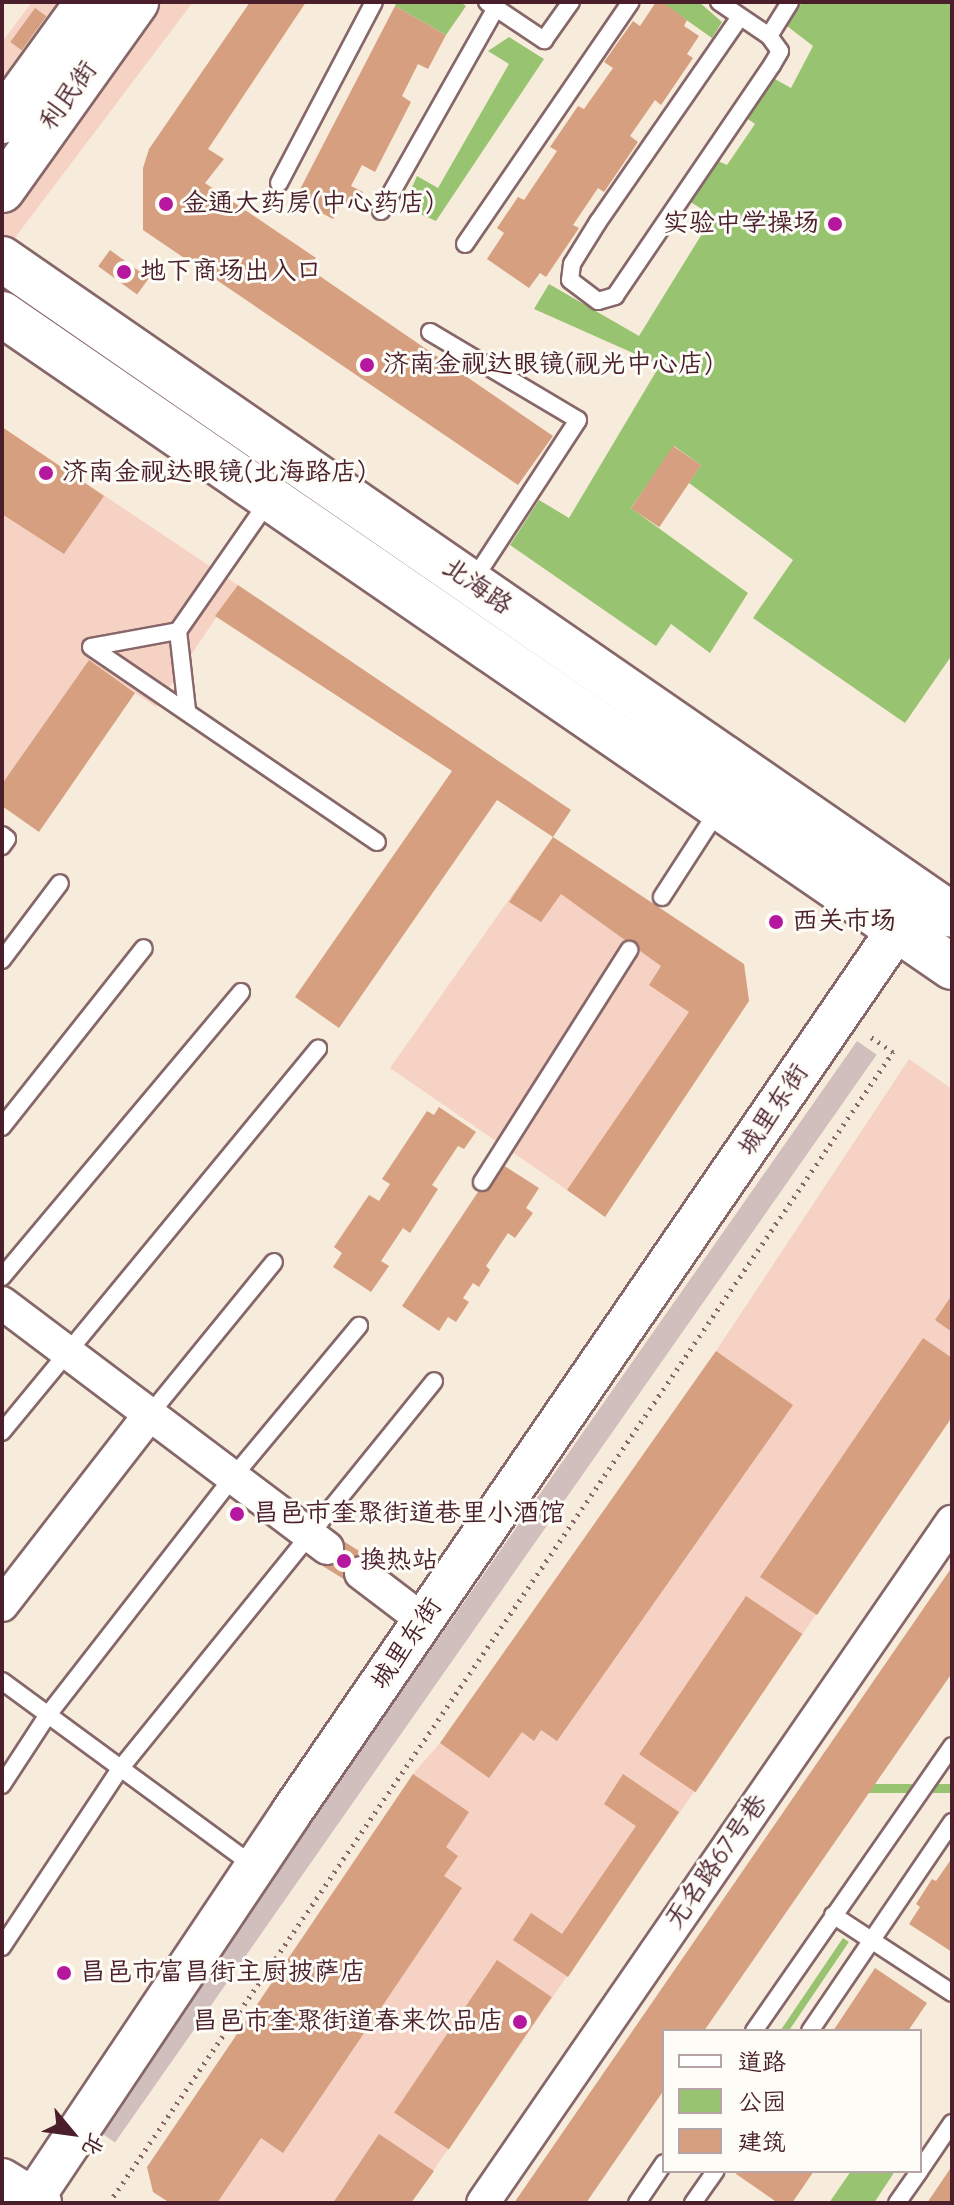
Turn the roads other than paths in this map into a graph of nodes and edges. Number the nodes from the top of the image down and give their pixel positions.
1 (88, 2) edge
2 (136, 2) edge
3 (374, 2) edge
4 (571, 2) edge
5 (631, 2) edge
6 (719, 2) edge
7 (790, 2) edge
8 (491, 5) edge
9 (740, 17) junction
10 (769, 36) junction
11 (2, 121) edge
12 (279, 183) dead end
13 (2, 190) edge
14 (381, 211) dead end
15 (465, 244) dead end
16 (2, 259) edge
17 (2, 314) edge
18 (430, 332) dead end
19 (269, 498) junction
20 (471, 583) junction
21 (178, 631) junction
22 (187, 710) junction
23 (720, 808) junction
24 (2, 835) edge
25 (377, 842) dead end
26 (2, 846) edge
27 (60, 883) dead end
28 (662, 897) dead end
29 (952, 915) edge
30 (897, 930) junction
31 (144, 948) dead end
32 (629, 950) dead end
33 (2, 960) edge
34 (952, 967) edge
35 (241, 992) dead end
36 (318, 1048) dead end
37 (2, 1127) edge
38 (482, 1182) dead end
39 (274, 1262) dead end
40 (2, 1277) edge
41 (2, 1303) edge
42 (359, 1326) dead end
43 (67, 1351) junction
44 (434, 1381) dead end
45 (150, 1414) junction
46 (2, 1432) edge
47 (233, 1477) junction
48 (952, 1522) edge
49 (319, 1542) junction
50 (361, 1573) dead end
51 (2, 1605) edge
52 (424, 1621) junction
53 (2, 1681) edge
54 (47, 1716) junction
55 (952, 1746) edge
56 (120, 1769) junction
57 (2, 1785) edge
58 (952, 1822) edge
59 (255, 1866) junction
60 (833, 1915) junction
61 (872, 1940) junction
62 (2, 1947) edge
63 (952, 1993) edge
64 (755, 2029) edge
65 (811, 2029) edge
66 (952, 2123) edge
67 (662, 2166) edge
68 (922, 2167) edge
69 (714, 2173) edge
70 (918, 2173) edge
71 (26, 2196) edge
72 (483, 2203) edge
73 (637, 2203) edge
74 (693, 2203) edge
75 (897, 2203) edge

1 - 11 main road, 利民街
2 - 13 main road, 利民街
3 - 12 lane
4 - 8 lane
5 - 15 lane
6 - 9 lane
7 - 10 lane
8 - 14 lane
9 - 10 lane
9 - 10 lane
16 - 20 main road, 北海路
17 - 19 main road, 北海路
18 - 20 lane
19 - 21 lane
19 - 23 main road, 北海路
20 - 29 main road, 北海路
21 - 22 lane
21 - 22 lane
22 - 25 lane
23 - 28 lane
23 - 30 main road, 北海路
24 - 26 lane
27 - 33 lane
30 - 34 main road, 北海路
30 - 52 street, 城里东街
31 - 37 lane
32 - 38 lane
35 - 40 lane
36 - 43 lane
39 - 45 lane
41 - 43 street
42 - 47 lane
43 - 45 street
43 - 46 lane
44 - 49 lane
45 - 47 street
45 - 51 street
47 - 49 street
47 - 54 lane
48 - 72 street, 无名路67号巷
49 - 56 lane
50 - 52 street
52 - 59 street, 城里东街
53 - 54 lane
54 - 56 lane
54 - 57 lane
55 - 60 lane
56 - 59 lane
56 - 62 lane
58 - 61 lane
59 - 71 street, 城里东街
60 - 61 lane
60 - 64 lane
61 - 63 lane
61 - 65 lane
66 - 68 lane
67 - 73 lane
69 - 74 lane
70 - 75 lane

